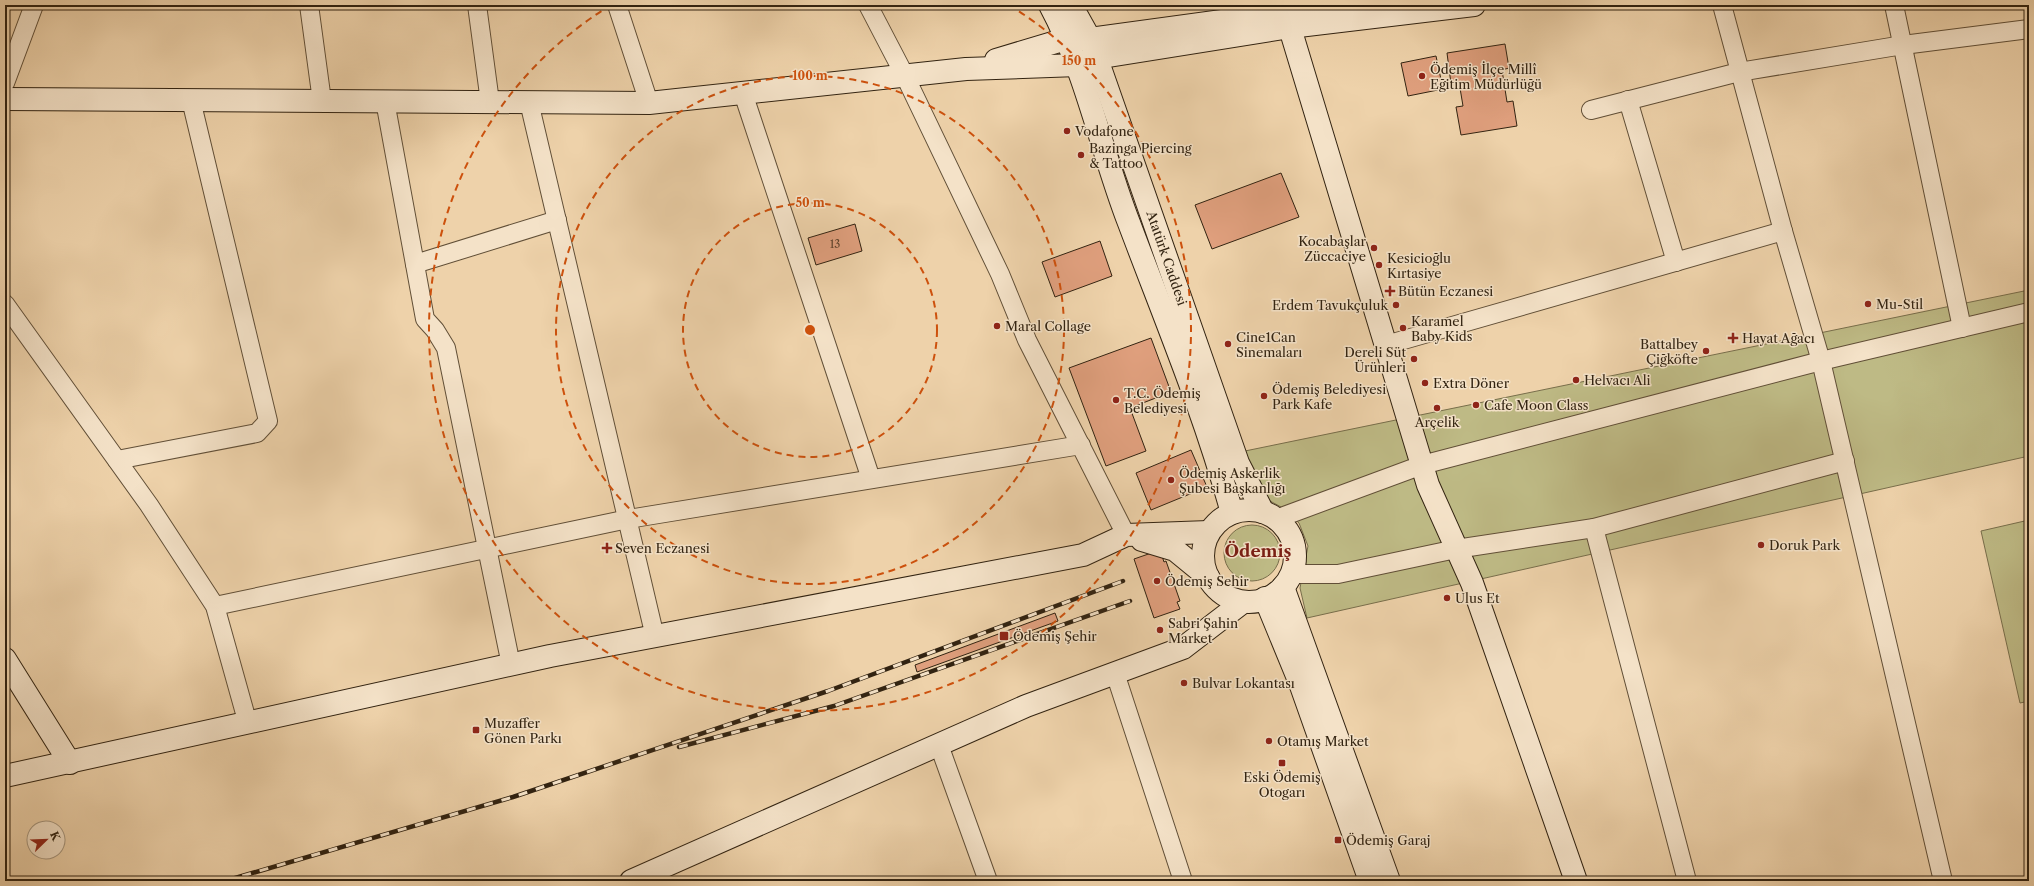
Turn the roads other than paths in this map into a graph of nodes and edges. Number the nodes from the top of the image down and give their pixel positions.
1 (34, 5) edge
2 (309, 5) edge
3 (477, 5) edge
4 (617, 5) edge
5 (868, 5) edge
6 (1050, 5) edge
7 (1071, 5) edge
8 (1338, 5) edge
9 (1474, 5) edge
10 (1722, 5) edge
11 (1894, 5) edge
12 (1286, 15) edge
13 (2029, 29) edge
14 (1066, 39) junction
15 (1903, 45) junction
16 (1088, 54) junction
17 (966, 69) junction
18 (1739, 72) junction
19 (905, 76) junction
20 (5, 83) edge
21 (743, 93) junction
22 (5, 99) edge
23 (191, 100) junction
24 (1628, 100) junction
25 (322, 101) junction
26 (385, 102) junction
27 (490, 102) junction
28 (529, 102) junction
29 (649, 103) junction
30 (1591, 110) dead end
31 (557, 220) junction
32 (1783, 231) junction
33 (1676, 262) junction
34 (415, 264) junction
35 (5, 304) edge
36 (2029, 312) edge
37 (1962, 328) junction
38 (1386, 345) junction
39 (1821, 361) junction
40 (1081, 445) junction
41 (117, 460) junction
42 (1844, 461) junction
43 (1422, 465) junction
44 (871, 479) junction
45 (1232, 513) junction
46 (1269, 515) junction
47 (628, 519) junction
48 (1594, 528) junction
49 (1209, 532) junction
50 (1126, 535) junction
51 (1456, 549) junction
52 (488, 550) junction
53 (1208, 577) junction
54 (1287, 580) junction
55 (1265, 598) junction
56 (1243, 602) junction
57 (214, 606) junction
58 (655, 637) junction
59 (5, 659) edge
60 (511, 665) junction
61 (1115, 673) junction
62 (248, 724) junction
63 (939, 744) junction
64 (70, 763) junction
65 (5, 776) edge
66 (631, 881) edge
67 (988, 881) edge
68 (1183, 881) edge
69 (1370, 881) edge
70 (1389, 881) edge
71 (1576, 881) edge
72 (1687, 881) edge
73 (1943, 881) edge

1 - 20 street
2 - 25 street
3 - 27 street
4 - 29 street
5 - 19 street
6 - 14 street, Atatürk Caddesi
7 - 16 street, Atatürk Caddesi
8 - 12 street
9 - 12 street
10 - 18 street
11 - 15 street
12 - 16 street
12 - 38 street
13 - 15 street
14 - 16 street, Atatürk Caddesi
14 - 17 street
15 - 18 street
15 - 37 street
16 - 17 street
16 - 45 street, Atatürk Caddesi
16 - 46 street, Atatürk Caddesi
17 - 19 street
18 - 24 street
18 - 32 street
19 - 21 street
19 - 40 street
21 - 29 street
21 - 44 street
22 - 23 street
23 - 25 street
23 - 41 street
24 - 30 street
24 - 33 street
25 - 26 street
26 - 27 street
26 - 34 street
27 - 28 street
28 - 29 street
28 - 31 street
31 - 34 street
31 - 47 street
32 - 33 street
32 - 39 street
33 - 38 street
34 - 52 street
35 - 41 street
36 - 37 street
37 - 39 street
38 - 43 street
39 - 42 street
39 - 43 street
40 - 44 street
40 - 50 street
41 - 57 street
42 - 48 street
42 - 73 street
43 - 46 street
43 - 51 street
44 - 47 street
45 - 46 street
45 - 49 street
46 - 54 street
47 - 52 street
47 - 58 street
48 - 51 street
48 - 72 street
49 - 50 street
49 - 53 street
50 - 53 street
50 - 58 street
51 - 54 street
51 - 71 street
52 - 57 street
52 - 60 street
53 - 56 street
54 - 55 street
54 - 70 street
55 - 56 street
55 - 69 street
56 - 61 street
57 - 62 street
58 - 60 street
59 - 64 street
60 - 62 street
61 - 63 street
61 - 68 street
62 - 64 street
63 - 66 street
63 - 67 street
64 - 65 street

